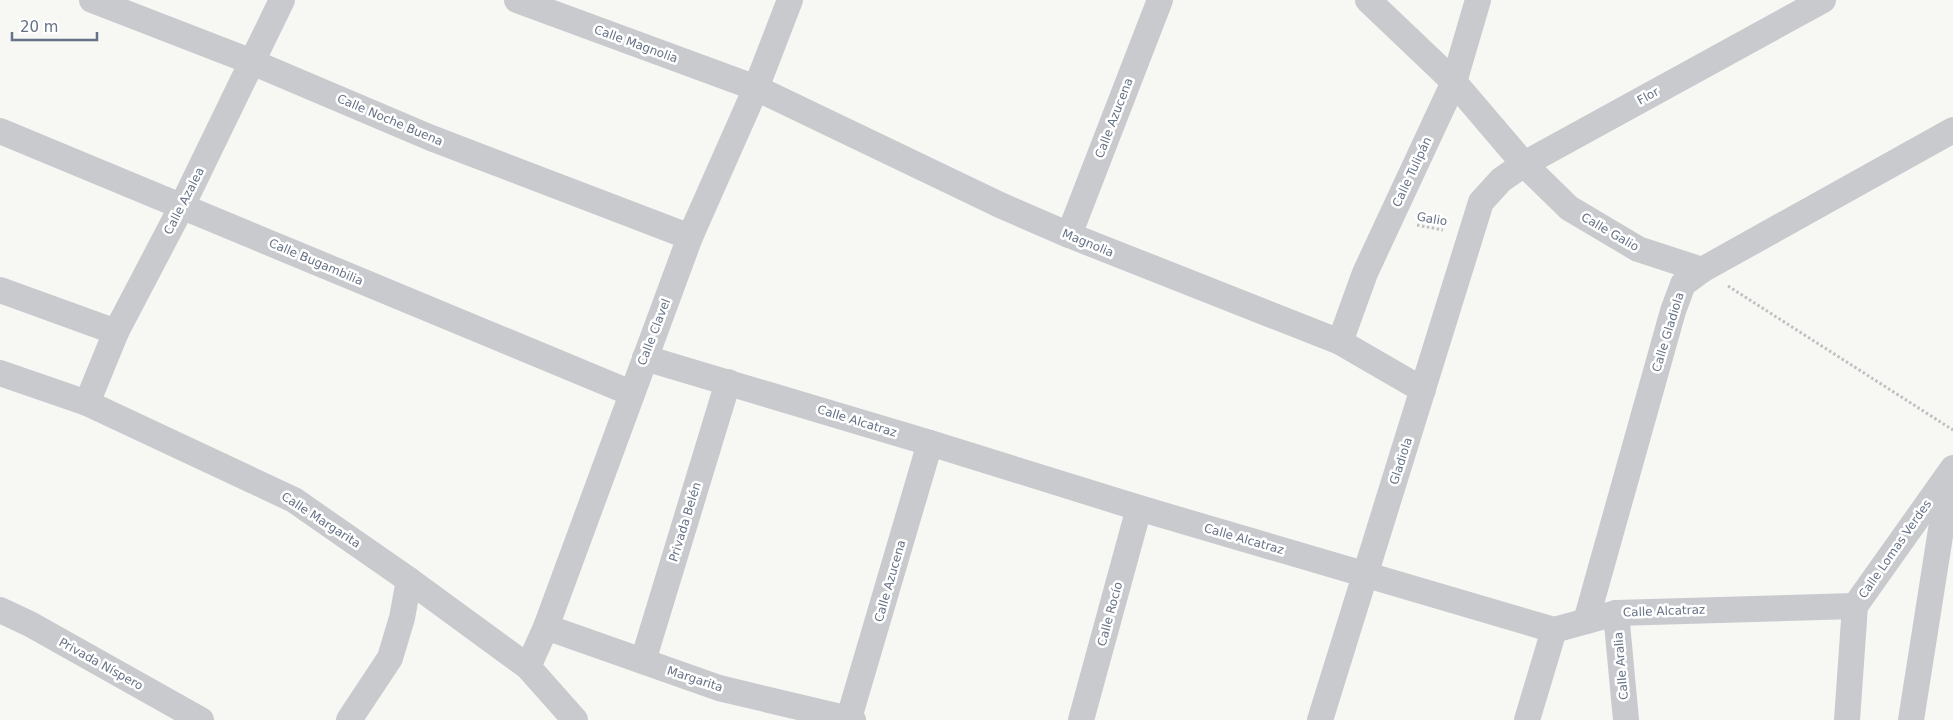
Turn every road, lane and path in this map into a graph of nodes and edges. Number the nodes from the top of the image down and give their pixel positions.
1 (92, 0) edge
2 (282, 0) edge
3 (517, 0) edge
4 (790, 0) edge
5 (1160, 0) edge
6 (1368, 0) edge
7 (1478, 0) edge
8 (1823, 0) edge
9 (252, 62) junction
10 (1454, 82) junction
11 (756, 88) junction
12 (1953, 130) edge
13 (0, 131) edge
14 (1524, 164) junction
15 (1481, 202) joint
16 (182, 206) junction
17 (1390, 220) junction
18 (1471, 232) junction
19 (1069, 236) junction
20 (690, 237) junction
21 (1702, 270) junction
22 (0, 290) edge
23 (116, 332) junction
24 (1340, 342) junction
25 (645, 358) junction
26 (0, 373) edge
27 (728, 382) junction
28 (1423, 390) junction
29 (631, 393) junction
30 (87, 403) junction
31 (1953, 430) edge
32 (930, 443) junction
33 (1951, 470) edge
34 (1139, 508) junction
35 (1364, 574) junction
36 (408, 580) junction
37 (1855, 606) junction
38 (0, 610) edge
39 (1616, 613) junction
40 (1586, 621) junction
41 (546, 627) junction
42 (1554, 630) junction
43 (643, 661) junction
44 (528, 667) junction
45 (851, 719) edge
46 (202, 720) edge
47 (349, 720) edge
48 (575, 720) edge
49 (1081, 720) edge
50 (1320, 720) edge
51 (1527, 720) edge
52 (1626, 720) edge
53 (1847, 720) edge
54 (1911, 720) edge

1 - 9 street, Calle Noche Buena
2 - 9 street, Calle Azalea
3 - 11 street, Calle Magnolia
4 - 11 street, Calle Clavel
5 - 19 street, Calle Azucena
6 - 10 street, Calle Galio
7 - 10 street, Calle Tulipán
8 - 14 street, Flor
9 - 16 street, Calle Azalea
9 - 20 street, Calle Noche Buena
10 - 14 street, Calle Galio
10 - 17 street, Calle Tulipán
11 - 19 street, Magnolia
11 - 20 street, Calle Clavel
12 - 21 street, Calle Gladiola
13 - 16 street, Calle Bugambilia
14 - 15 street, Flor
14 - 21 street, Calle Galio
15 - 18 street, Gladiola
16 - 23 street, Calle Azalea
16 - 29 street, Calle Bugambilia
17 - 18 path, Galio
17 - 24 street, Calle Tulipán
18 - 28 street, Gladiola
19 - 24 street, Magnolia
20 - 25 street, Calle Clavel
21 - 31 path
21 - 40 street, Calle Gladiola
22 - 23 street
23 - 30 street, Calle Azalea
24 - 28 street, Magnolia
25 - 27 street, Calle Alcatraz
25 - 29 street, Calle Clavel
26 - 30 street, Calle Margarita
27 - 32 street, Calle Alcatraz
27 - 43 street, Privada Belén
28 - 35 street, Gladiola
29 - 41 street, Calle Clavel
30 - 36 street, Calle Margarita
32 - 34 street, Calle Alcatraz
32 - 45 street, Calle Azucena
33 - 37 street, Calle Lomas Verdes
33 - 54 street, Calle Lomas Verdes
34 - 35 street, Calle Alcatraz
34 - 49 street, Calle Rocío
35 - 42 street, Calle Alcatraz
35 - 50 street, Gladiola
36 - 44 street, Calle Margarita
36 - 47 street
37 - 39 street, Calle Alcatraz
37 - 53 street, Calle Lomas Verdes
38 - 46 street, Privada Níspero
39 - 40 street, Calle Alcatraz
39 - 52 street, Calle Aralia
40 - 42 street, Calle Alcatraz
41 - 43 street, Margarita
41 - 44 street, Calle Clavel
42 - 51 street
43 - 45 street, Margarita
44 - 48 street, Calle Margarita

